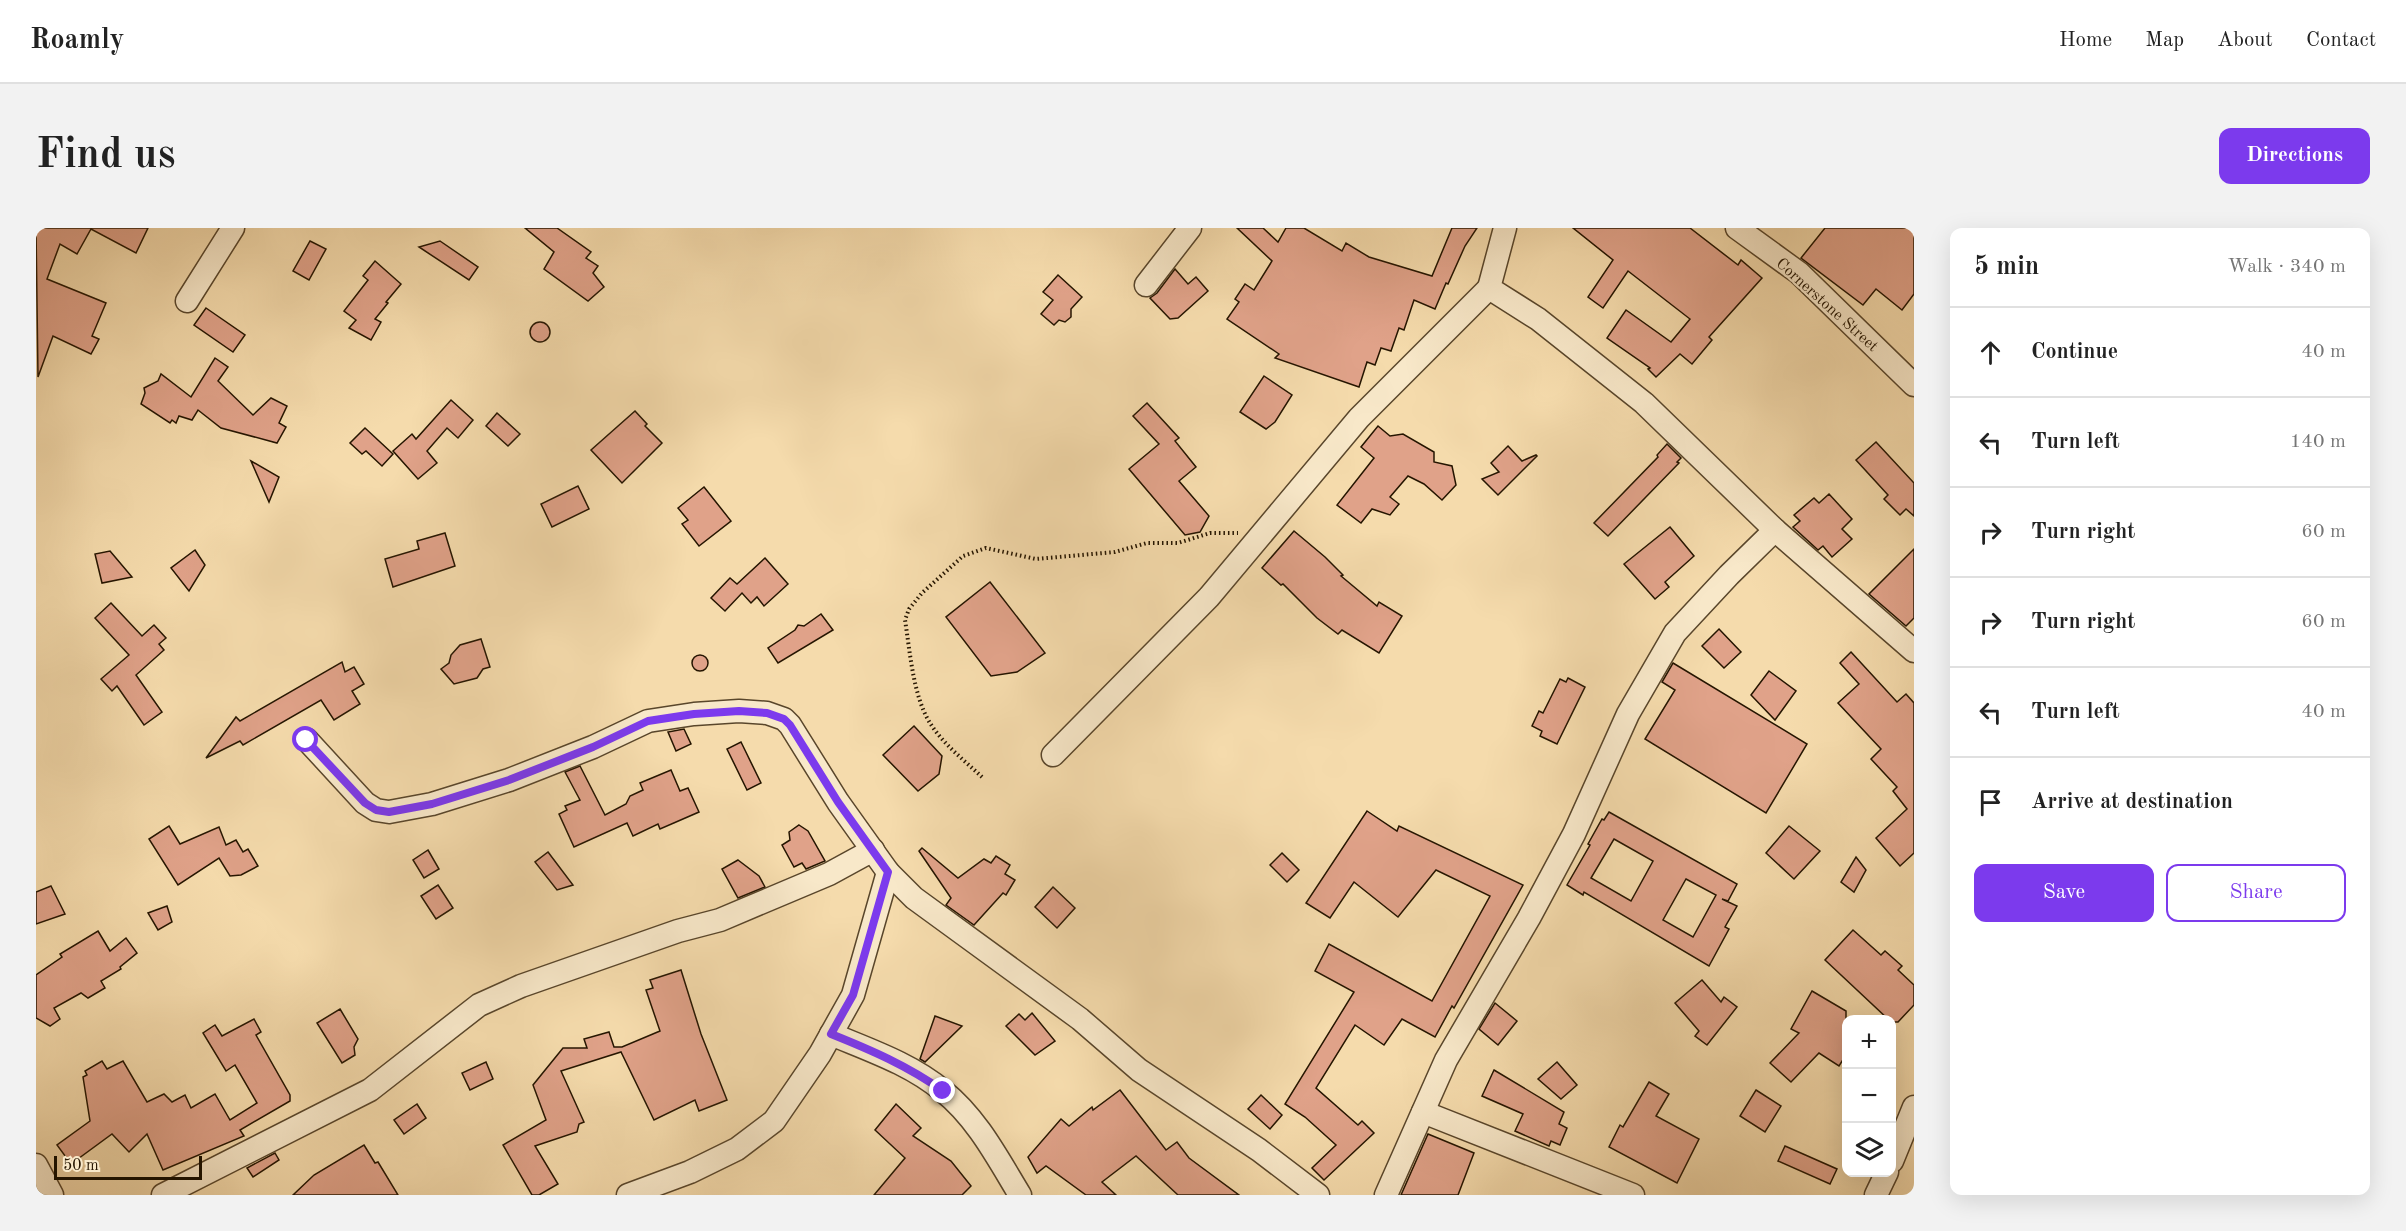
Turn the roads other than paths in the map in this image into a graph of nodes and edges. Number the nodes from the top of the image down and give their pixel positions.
1 (233, 228) edge
2 (1190, 228) edge
3 (1505, 228) edge
4 (1737, 228) edge
5 (1146, 285) dead end
6 (1490, 288) junction
7 (188, 301) dead end
8 (1914, 385) edge
9 (1775, 530) junction
10 (1914, 651) edge
11 (306, 740) dead end
12 (1053, 755) dead end
13 (873, 850) junction
14 (888, 872) junction
15 (831, 1034) junction
16 (1914, 1107) edge
17 (1423, 1112) junction
18 (1896, 1151) edge
19 (36, 1165) edge
20 (1885, 1177) edge
21 (52, 1195) edge
22 (163, 1195) edge
23 (628, 1195) edge
24 (1020, 1195) edge
25 (1318, 1195) edge
26 (1386, 1195) edge
27 (1633, 1195) edge
28 (1876, 1195) edge

1 - 7 street
2 - 5 street
3 - 6 street
4 - 8 street, Cornerstone Street
6 - 9 street
6 - 12 street
9 - 10 street
9 - 17 street
11 - 13 street
13 - 14 street
13 - 22 street
14 - 15 street
14 - 25 street
15 - 23 street
15 - 24 street
16 - 18 street
17 - 26 street
17 - 27 street
19 - 21 street
20 - 28 street

